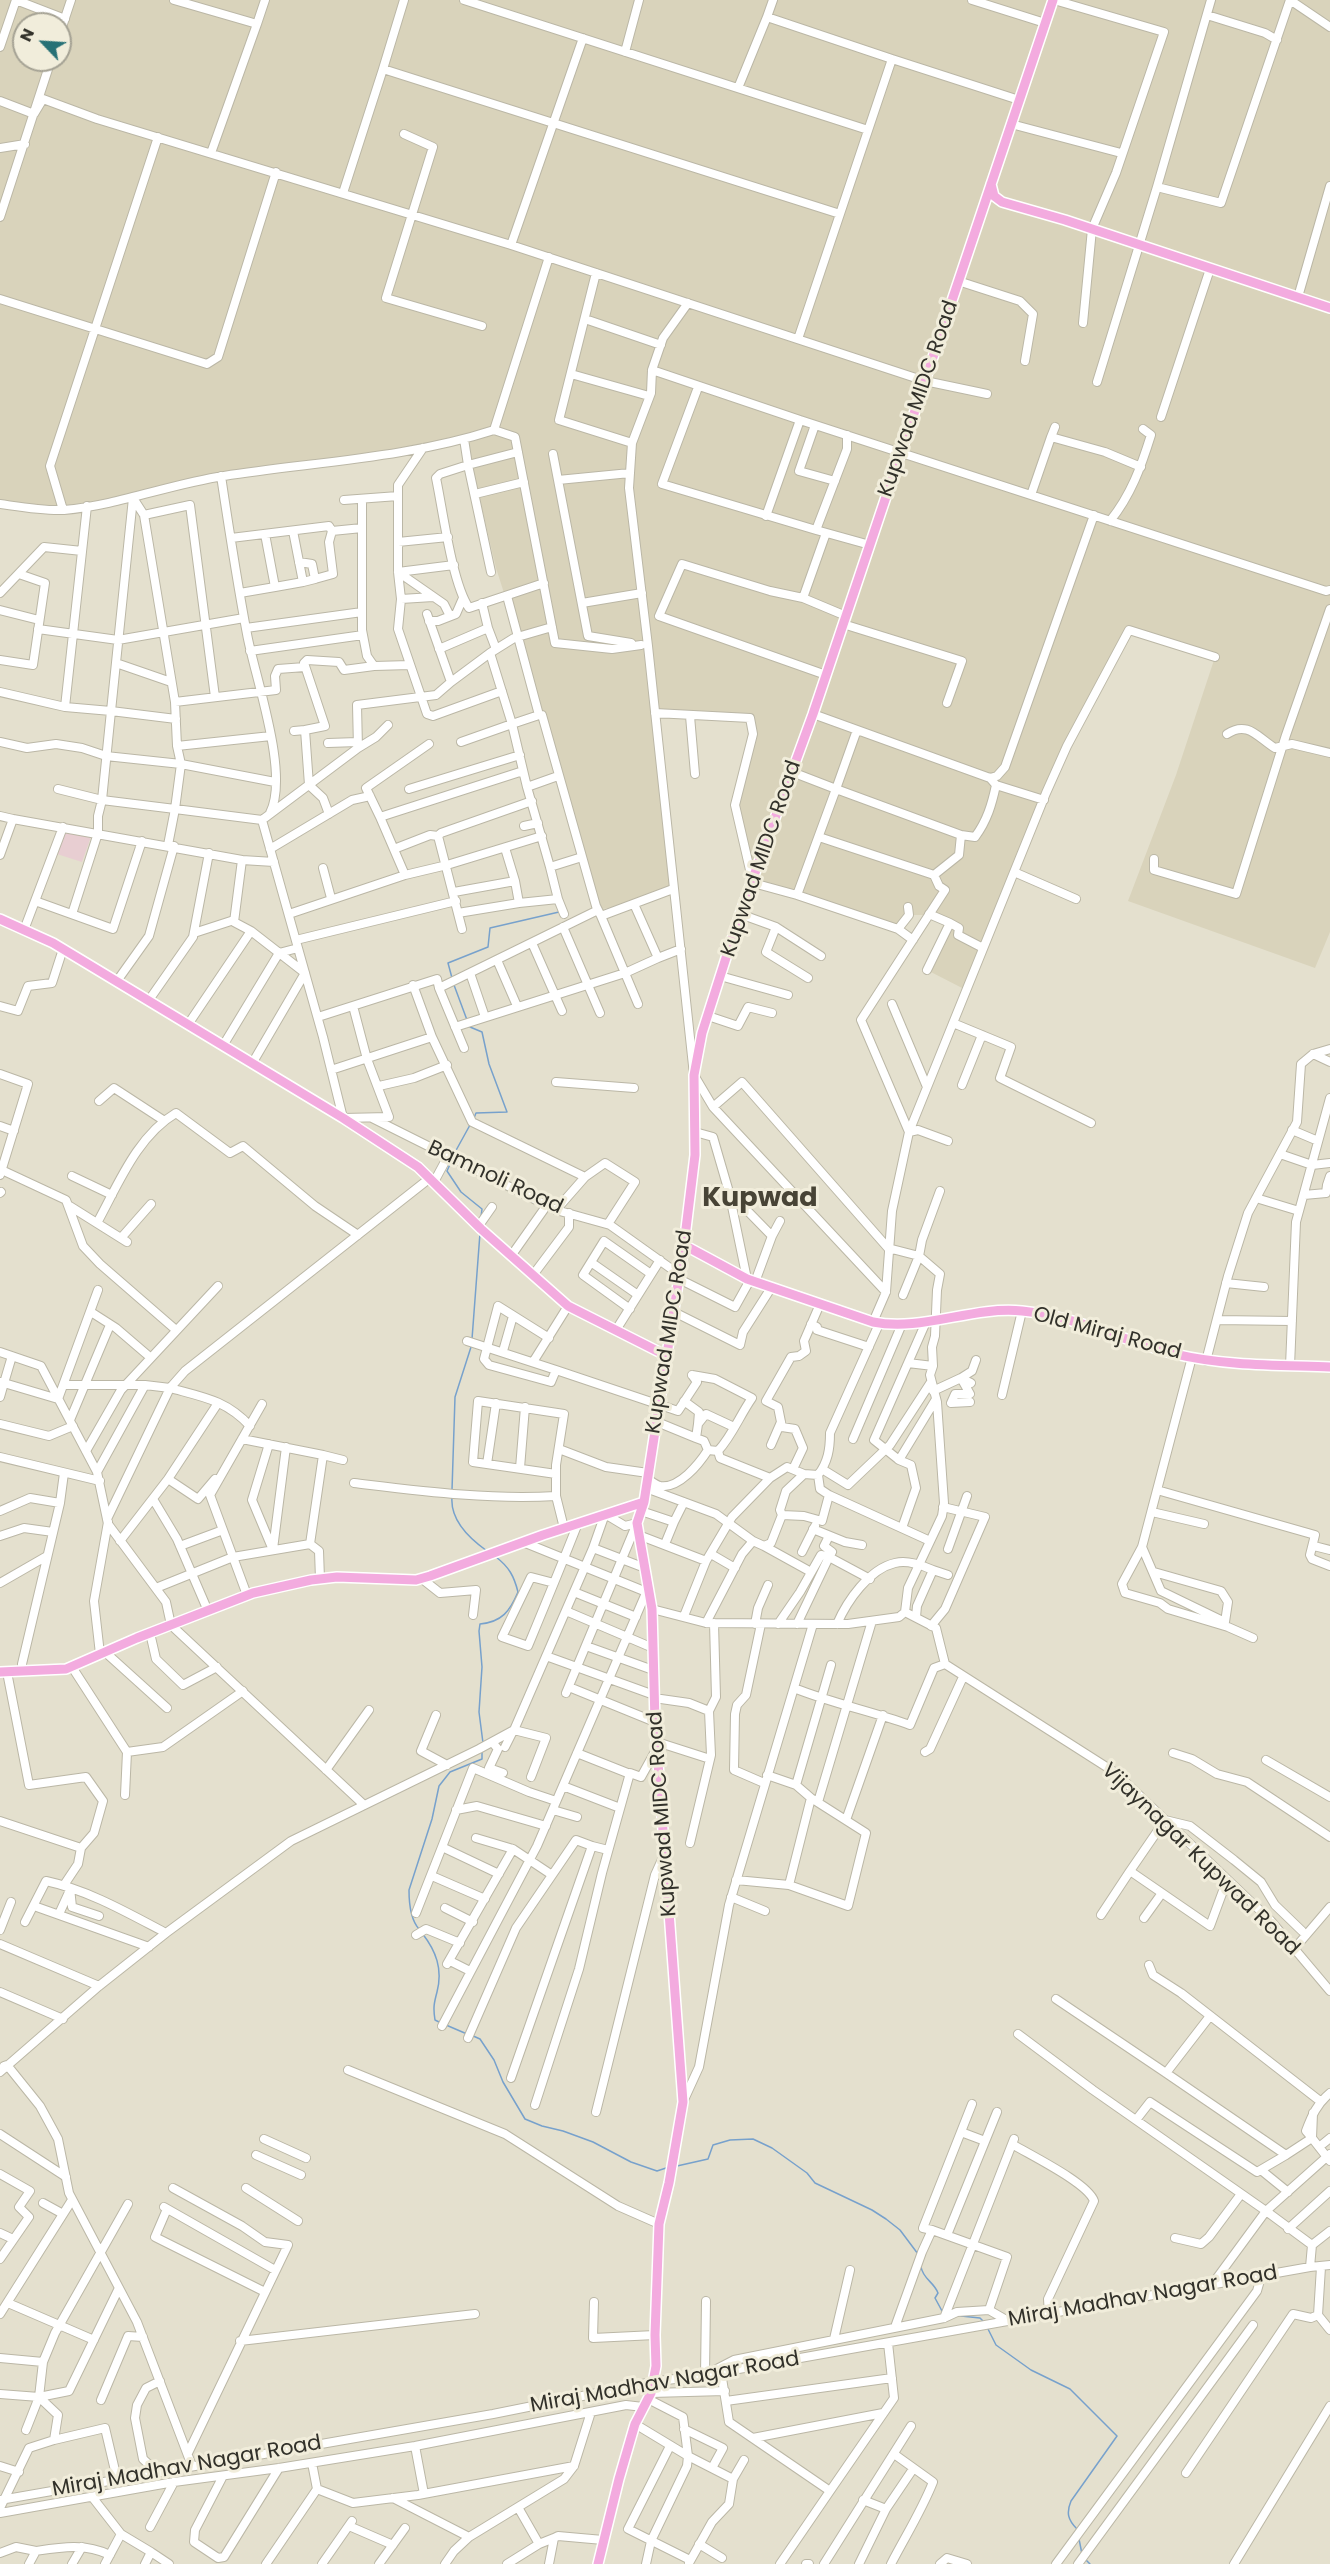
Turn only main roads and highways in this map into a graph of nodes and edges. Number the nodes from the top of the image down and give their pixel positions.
1 (1053, 0) edge
2 (991, 184) junction
3 (1329, 304) edge
4 (0, 919) edge
5 (684, 1245) junction
6 (667, 1356) junction
7 (1330, 1367) edge
8 (643, 1506) junction
9 (3, 1672) edge
10 (598, 2564) edge

1 - 2 main road, Kupwad MIDC Road
2 - 3 main road
2 - 5 main road, Kupwad MIDC Road
4 - 6 main road
5 - 6 main road, Kupwad MIDC Road
5 - 7 main road, Old Miraj Road
6 - 8 main road, Kupwad MIDC Road
8 - 9 main road
8 - 10 main road, Kupwad MIDC Road

